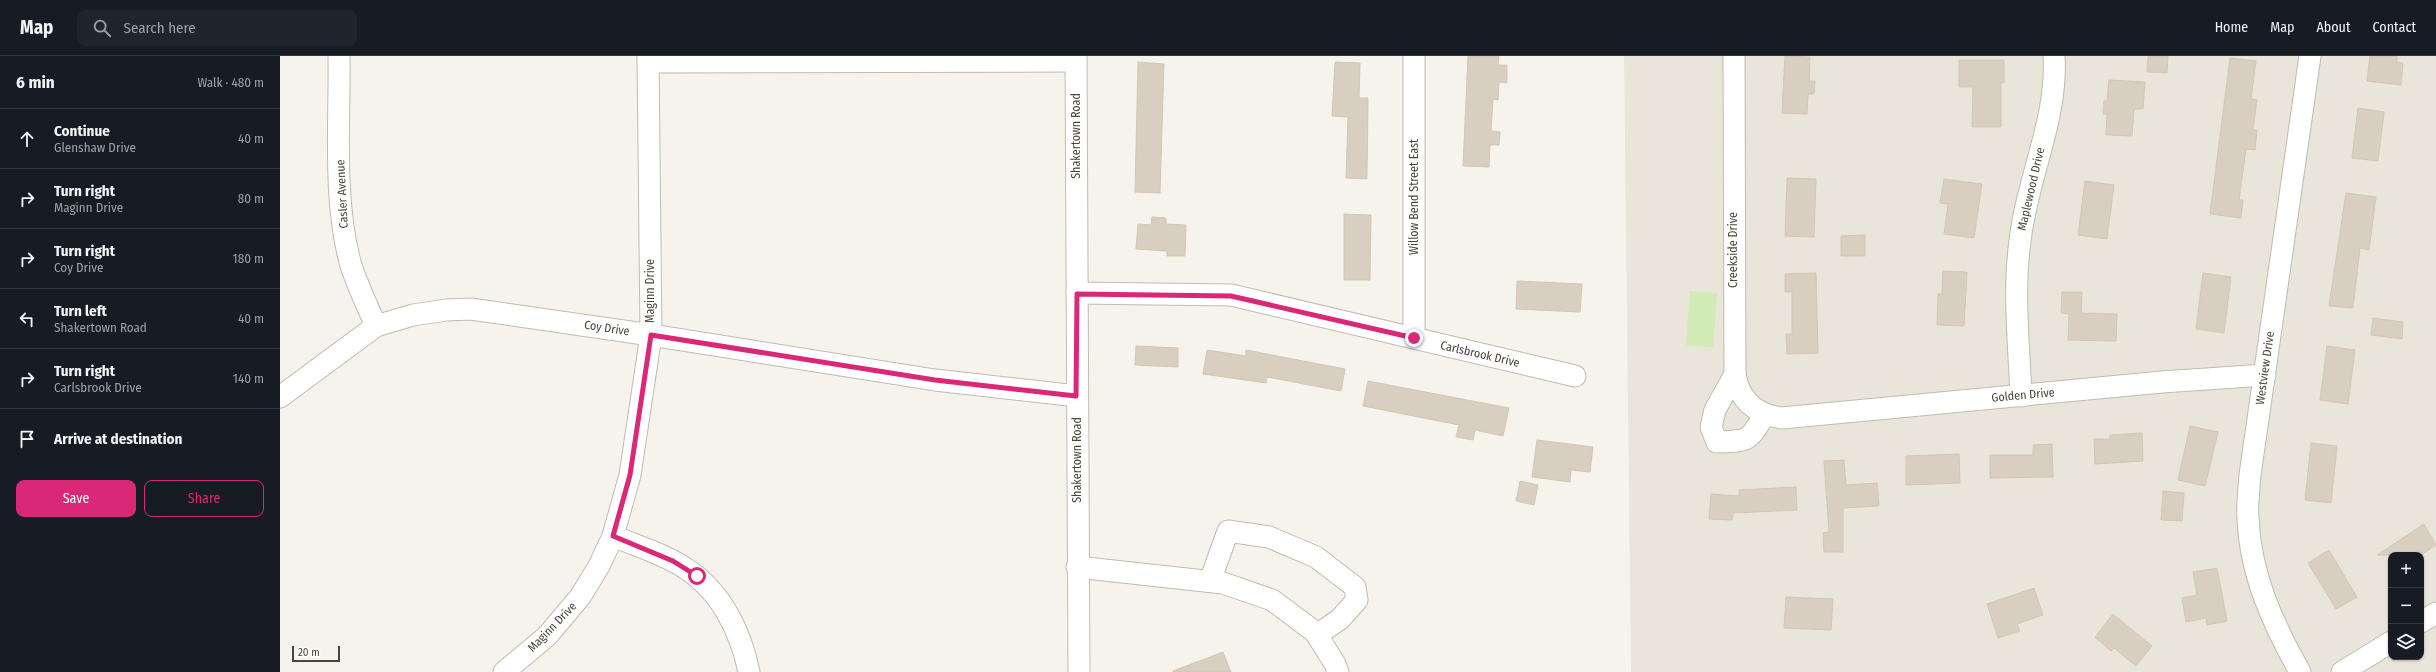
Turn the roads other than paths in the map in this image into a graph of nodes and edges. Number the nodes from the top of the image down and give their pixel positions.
1 (339, 56) edge
2 (1414, 56) edge
3 (1734, 56) edge
4 (2054, 56) edge
5 (2310, 56) edge
6 (1076, 58) edge
7 (648, 59) edge
8 (1077, 294) junction
9 (376, 326) junction
10 (651, 335) junction
11 (1414, 338) junction
12 (1735, 374) junction
13 (2265, 375) junction
14 (1575, 376) dead end
15 (1076, 396) junction
16 (2021, 396) junction
17 (280, 397) edge
18 (1773, 416) junction
19 (613, 536) junction
20 (1078, 567) junction
21 (1210, 581) junction
22 (2436, 613) edge
23 (2424, 620) edge
24 (1317, 635) junction
25 (2388, 644) edge
26 (504, 672) edge
27 (749, 672) edge
28 (1078, 672) edge
29 (1338, 672) edge
30 (2300, 672) edge
31 (2342, 672) edge

1 - 9 street, Casler Avenue
2 - 11 street, Willow Bend Street East
3 - 12 street, Creekside Drive
4 - 16 street, Maplewood Drive
5 - 13 street, Westview Drive
6 - 7 street
6 - 8 street, Shakertown Road
7 - 10 street, Maginn Drive
8 - 11 street, Carlsbrook Drive
8 - 15 street, Shakertown Road
9 - 10 street, Coy Drive
9 - 17 street, Coy Drive
10 - 15 street, Coy Drive
10 - 19 street, Maginn Drive
11 - 14 street, Carlsbrook Drive
12 - 18 street, Creekside Drive
12 - 18 street
13 - 16 street, Golden Drive
13 - 30 street, Westview Drive
15 - 20 street, Shakertown Road
16 - 18 street, Golden Drive
19 - 26 street, Maginn Drive
19 - 27 street
20 - 21 street
20 - 28 street, Shakertown Road
21 - 24 street
21 - 24 street
22 - 23 street
24 - 29 street
25 - 31 street

